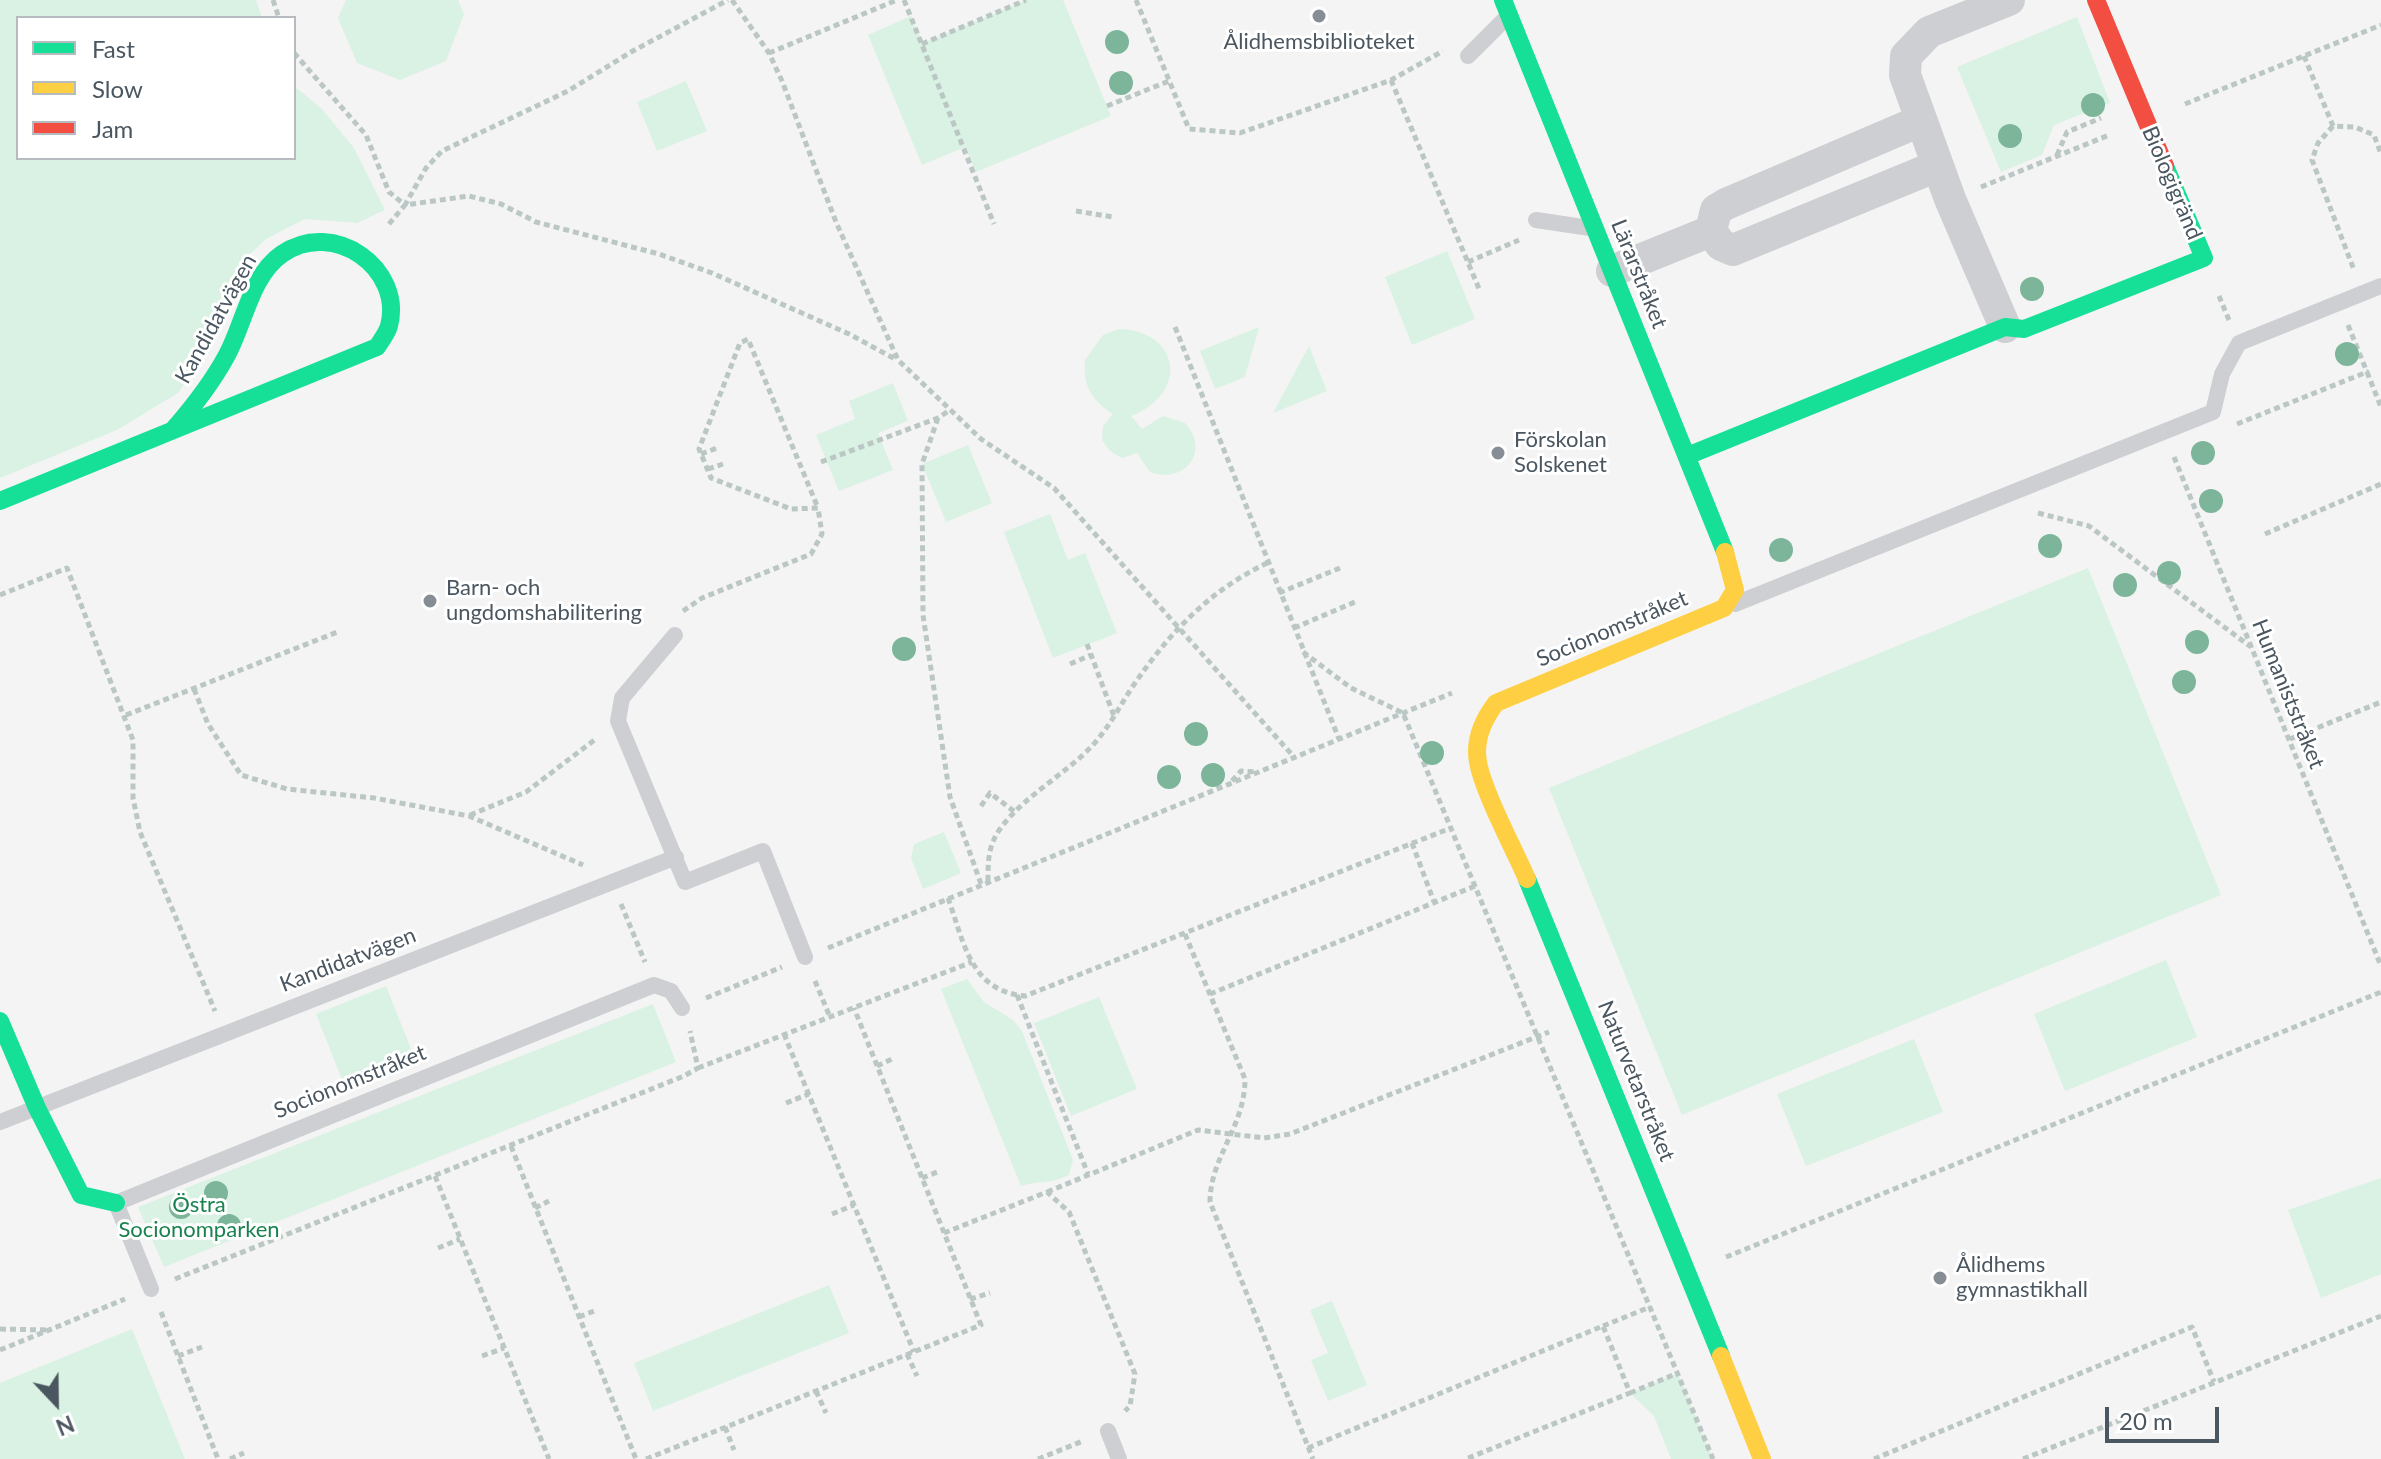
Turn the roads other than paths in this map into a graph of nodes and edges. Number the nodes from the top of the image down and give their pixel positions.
1 (2009, 0) edge
2 (2096, 0) edge
3 (1506, 8) edge
4 (1966, 8) edge
5 (1468, 56) dead end
6 (1920, 121) junction
7 (1937, 166) junction
8 (1536, 220) dead end
9 (1595, 229) junction
10 (1711, 231) junction
11 (1612, 271) junction
12 (2381, 286) edge
13 (2005, 327) junction
14 (173, 430) junction
15 (1687, 456) junction
16 (0, 501) edge
17 (1731, 566) joint
18 (1724, 608) junction
19 (675, 635) road end
20 (1483, 719) joint
21 (676, 857) junction
22 (805, 957) road end
23 (682, 1008) road end
24 (0, 1021) edge
25 (37, 1108) junction
26 (0, 1122) edge
27 (116, 1203) junction
28 (151, 1289) road end
29 (1108, 1431) road end
30 (1119, 1459) edge
31 (1762, 1459) edge

1 - 4 street
2 - 13 street, Biologigränd
3 - 5 lane
3 - 9 street, Lärarstråket
4 - 6 street
6 - 7 street
6 - 10 street
7 - 10 street
7 - 13 street
8 - 9 lane
9 - 11 street, Lärarstråket
10 - 11 street
11 - 15 street, Lärarstråket
12 - 18 lane
13 - 15 street, Biologigränd
14 - 14 street, Kandidatvägen
14 - 16 street, Kandidatvägen
15 - 17 street, Lärarstråket
17 - 18 street, Socionomstråket
18 - 20 street, Socionomstråket
19 - 21 lane
20 - 31 street, Naturvetarstråket
21 - 22 lane
21 - 25 lane, Kandidatvägen
23 - 27 lane, Socionomstråket
24 - 25 street
25 - 26 lane, Kandidatvägen
25 - 27 street
27 - 28 lane
29 - 30 lane

